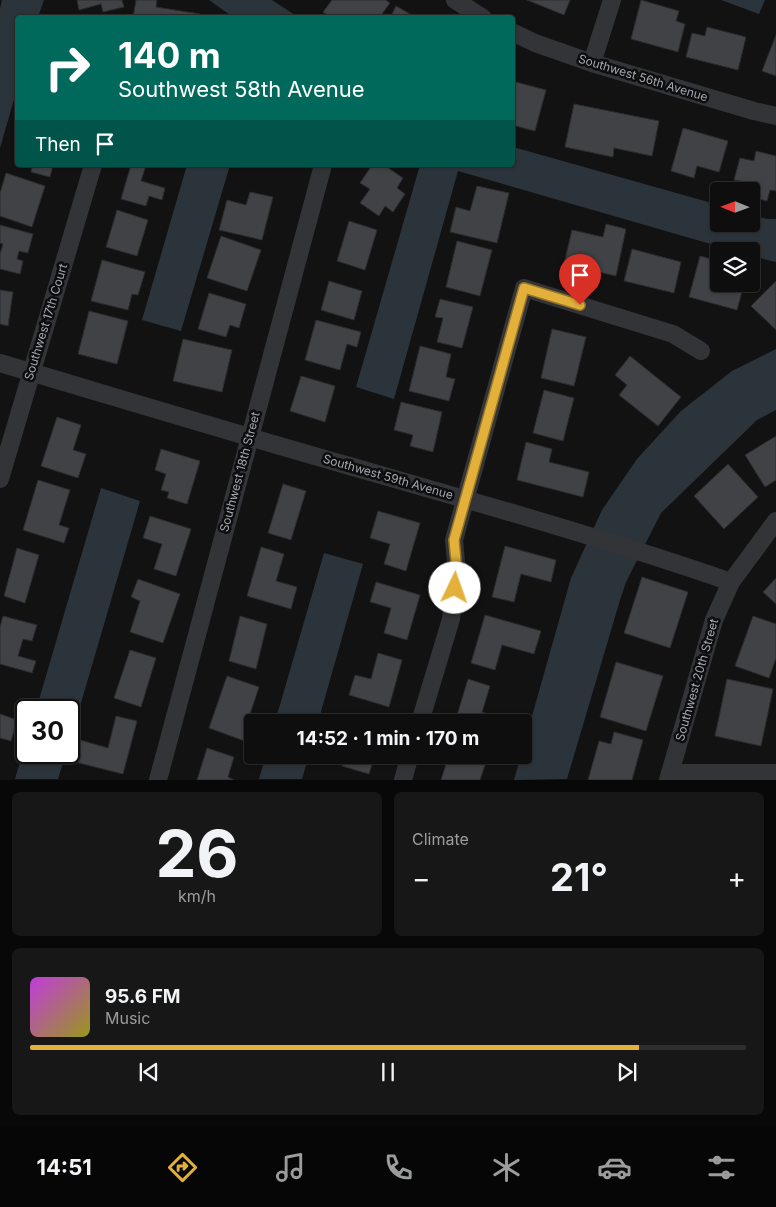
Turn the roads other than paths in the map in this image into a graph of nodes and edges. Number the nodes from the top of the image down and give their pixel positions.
1 (455, 0) edge
2 (612, 0) edge
3 (478, 15) edge
4 (515, 33) edge
5 (592, 63) junction
6 (776, 116) edge
7 (92, 167) edge
8 (322, 167) edge
9 (701, 351) dead end
10 (0, 363) edge
11 (30, 372) junction
12 (250, 438) junction
13 (0, 479) edge
14 (465, 500) junction
15 (776, 521) edge
16 (731, 582) junction
17 (422, 714) edge
18 (407, 764) edge
19 (776, 773) edge
20 (669, 776) edge
21 (158, 780) edge
22 (403, 780) edge

1 - 3 street
2 - 5 street
4 - 5 street, Southwest 56th Avenue
5 - 6 street, Southwest 56th Avenue
7 - 11 street, Southwest 17th Court
8 - 12 street, Southwest 18th Street
9 - 14 street
10 - 11 street, Southwest 59th Avenue
11 - 12 street, Southwest 59th Avenue
11 - 13 street, Southwest 17th Court
12 - 14 street, Southwest 59th Avenue
12 - 21 street, Southwest 18th Street
14 - 16 street, Southwest 59th Avenue
14 - 17 street
15 - 16 street
16 - 20 street, Southwest 20th Street
18 - 22 street
19 - 20 street

